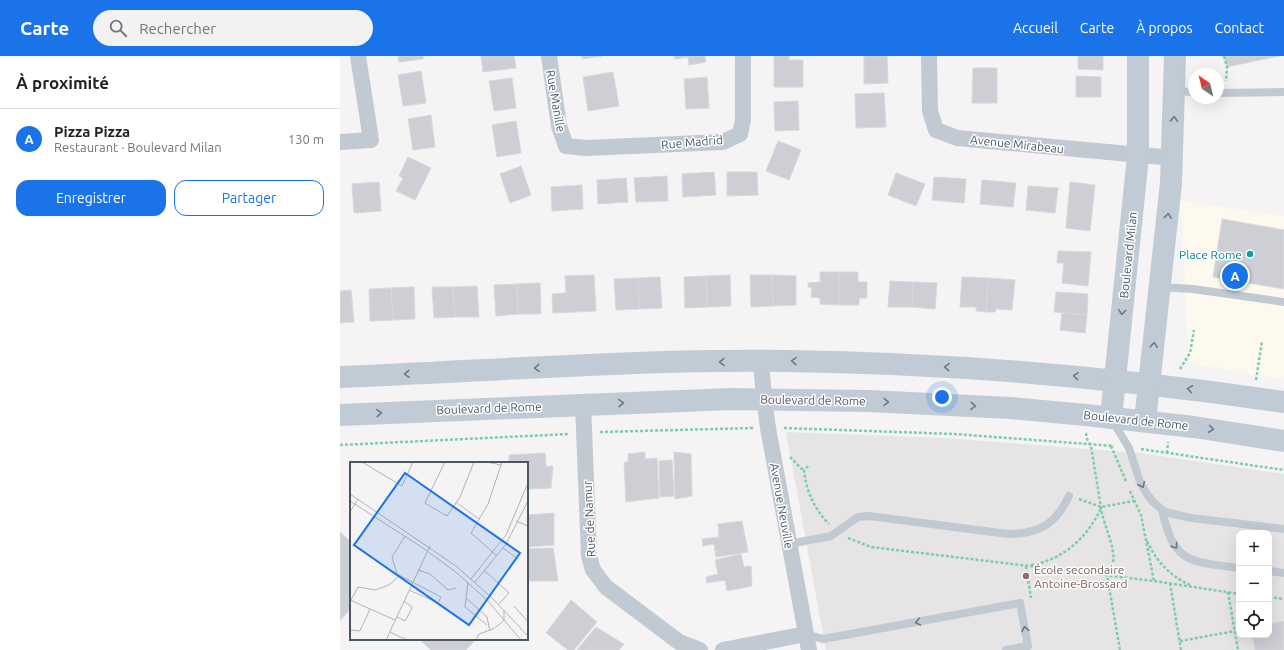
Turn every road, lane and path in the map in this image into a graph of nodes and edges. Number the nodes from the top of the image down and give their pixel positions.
1 (358, 56) edge
2 (549, 56) edge
3 (743, 56) edge
4 (929, 56) edge
5 (1138, 56) edge
6 (1175, 56) edge
7 (1224, 56) edge
8 (1224, 83) edge
9 (1185, 92) edge
10 (1284, 92) edge
11 (1224, 93) edge
12 (340, 142) edge
13 (566, 146) joint
14 (1138, 156) junction
15 (1173, 158) junction
16 (1160, 287) junction
17 (1284, 302) edge
18 (1194, 330) dead end
19 (1262, 341) dead end
20 (761, 361) junction
21 (1180, 370) dead end
22 (340, 377) edge
23 (1115, 380) junction
24 (1256, 382) dead end
25 (1149, 384) junction
26 (764, 399) junction
27 (1284, 402) edge
28 (583, 404) junction
29 (340, 415) edge
30 (1111, 418) junction
31 (1145, 421) junction
32 (753, 428) dead end
33 (783, 428) dead end
34 (1085, 430) dead end
35 (594, 432) dead end
36 (575, 434) dead end
37 (1168, 438) dead end
38 (1284, 441) edge
39 (340, 445) edge
40 (1091, 446) junction
41 (1111, 446) junction
42 (1118, 447) dead end
43 (1141, 449) dead end
44 (1167, 453) junction
45 (789, 456) dead end
46 (808, 466) dead end
47 (1284, 470) edge
48 (804, 471) junction
49 (1069, 496) joint
50 (1134, 501) junction
51 (1101, 507) junction
52 (1162, 510) junction
53 (830, 524) dead end
54 (1284, 529) edge
55 (848, 537) dead end
56 (1145, 537) junction
57 (789, 544) junction
58 (1026, 565) junction
59 (1236, 568) edge
60 (1272, 571) edge
61 (1284, 573) edge
62 (1107, 575) junction
63 (1154, 581) junction
64 (1170, 583) junction
65 (1194, 587) junction
66 (1228, 592) junction
67 (1236, 593) edge
68 (1272, 597) edge
69 (1284, 599) edge
70 (1235, 631) junction
71 (1180, 641) junction
72 (808, 642) edge
73 (700, 650) edge
74 (723, 650) edge
75 (1006, 650) edge
76 (1120, 650) edge
77 (1181, 650) edge
78 (1238, 650) edge

1 - 12 street
2 - 13 street, Rue Manille
3 - 13 street, Rue Madrid
4 - 14 street, Avenue Mirabeau
5 - 14 main road, Boulevard Milan
6 - 9 main road
7 - 8 path
15 -> 9 main road
10 - 11 lane
14 - 15 street, Avenue Mirabeau
14 -> 23 main road, Boulevard Milan
16 -> 15 main road
16 - 17 lane
25 -> 16 main road
18 - 21 path
19 - 24 path
20 -> 22 main road
23 -> 20 main road
20 - 26 street, Avenue Neuville
23 - 25 main road
23 - 30 main road, Boulevard Milan
27 -> 25 main road
25 - 31 main road
28 -> 26 main road, Boulevard de Rome
26 -> 30 main road, Boulevard de Rome
26 - 57 street, Avenue Neuville
29 -> 28 main road, Boulevard de Rome
28 - 73 street, Rue de Namur
30 - 31 main road, Boulevard de Rome
30 -> 52 lane
31 -> 38 main road, Boulevard de Rome
32 - 35 path
33 - 40 path
34 - 40 path
36 - 39 path
37 - 44 path
40 - 41 path
40 - 51 path
41 - 42 path
41 - 50 path
43 - 44 path
44 - 47 path
45 - 48 path
46 - 48 path
48 - 53 path
49 - 51 path
49 - 57 lane
50 - 51 path
50 - 56 path
51 - 58 path
51 - 62 path
52 - 54 lane
52 -> 59 lane
55 - 58 path
56 - 63 path
56 - 65 path
57 - 72 street, Avenue Neuville
58 - 62 path
60 - 61 lane
62 - 63 path
62 - 76 path
63 - 64 path
64 - 65 path
64 - 71 path
65 - 66 path
66 - 67 path
66 - 70 path
68 - 69 path
70 - 71 path
70 - 78 path
71 - 77 path
72 - 74 street
75 -> 72 lane

